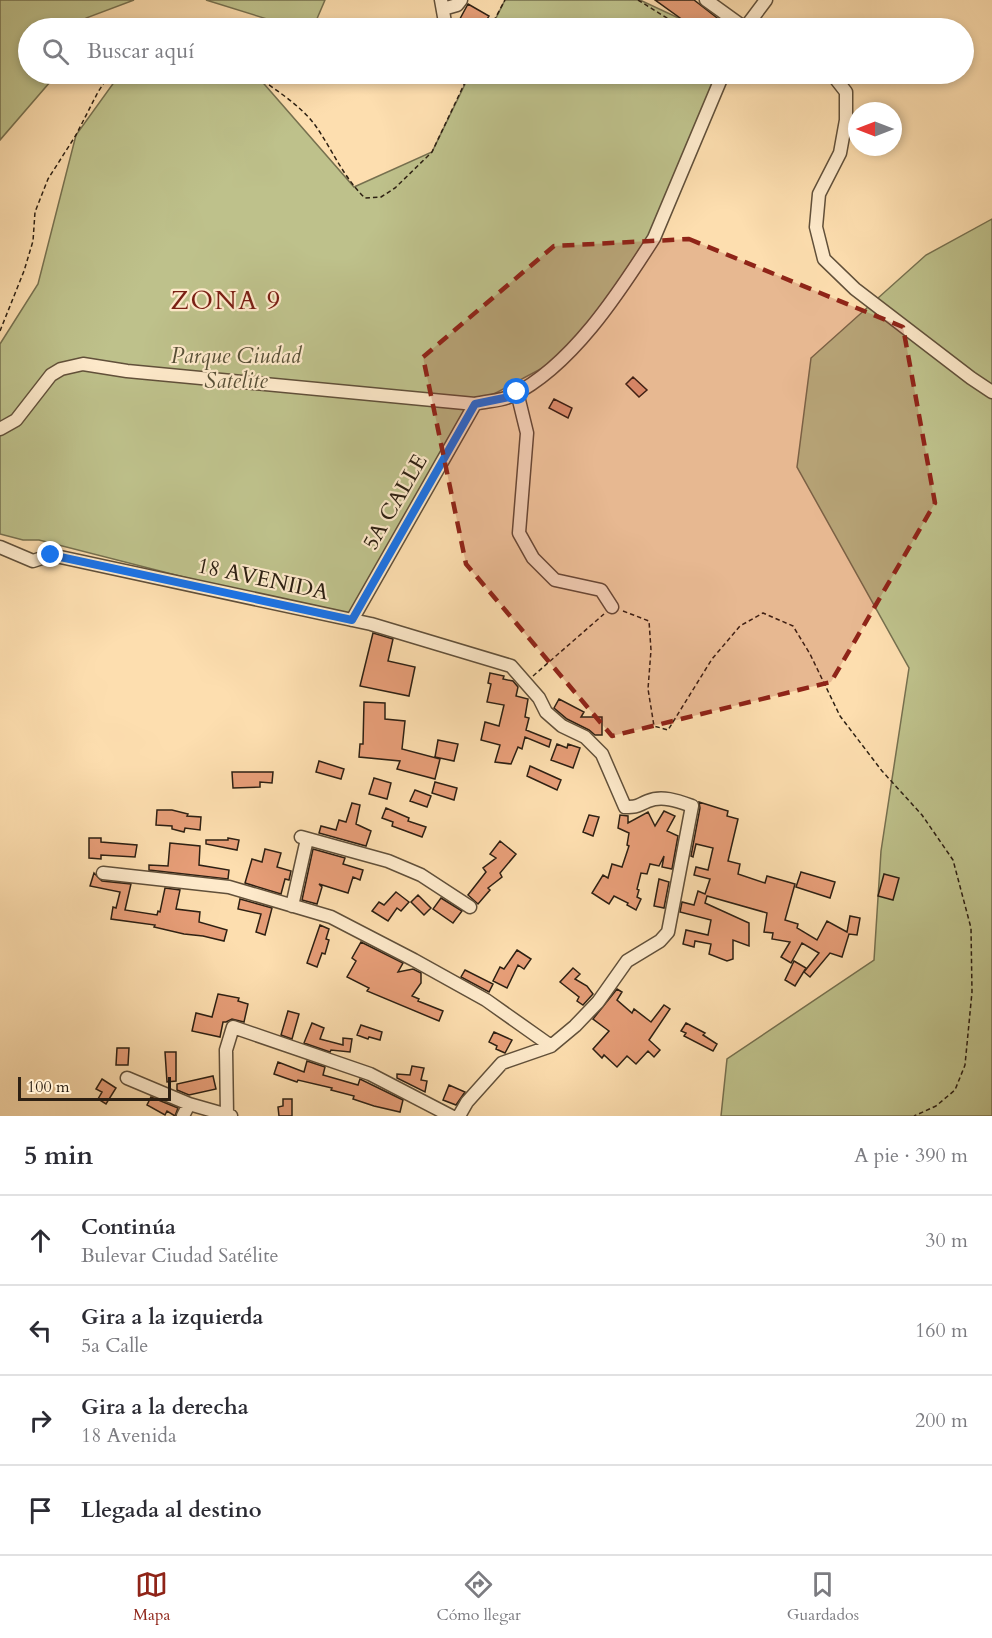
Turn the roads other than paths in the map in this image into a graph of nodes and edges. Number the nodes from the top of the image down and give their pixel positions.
1 (461, 0) edge
2 (706, 0) edge
3 (766, 0) edge
4 (442, 4) edge
5 (731, 18) edge
6 (752, 18) edge
7 (719, 84) edge
8 (840, 84) edge
9 (517, 392) junction
10 (992, 392) edge
11 (475, 404) junction
12 (0, 429) edge
13 (0, 547) edge
14 (612, 607) road end
15 (352, 620) junction
16 (103, 873) dead end
17 (292, 906) junction
18 (470, 907) dead end
19 (551, 1046) junction
20 (127, 1078) dead end
21 (189, 1104) junction
22 (229, 1115) edge
23 (183, 1116) edge
24 (451, 1116) edge
25 (459, 1116) edge

1 - 4 street
2 - 5 street
3 - 6 street
7 - 9 street
8 - 10 street
9 - 11 street
9 - 14 street
11 - 12 street
11 - 15 street, 5A CALLE
13 - 15 street, 18 AVENIDA
15 - 19 street, 18 AVENIDA
16 - 17 street
17 - 18 street
17 - 19 street
19 - 25 street
20 - 21 street
21 - 22 street
21 - 23 street
22 - 24 street

